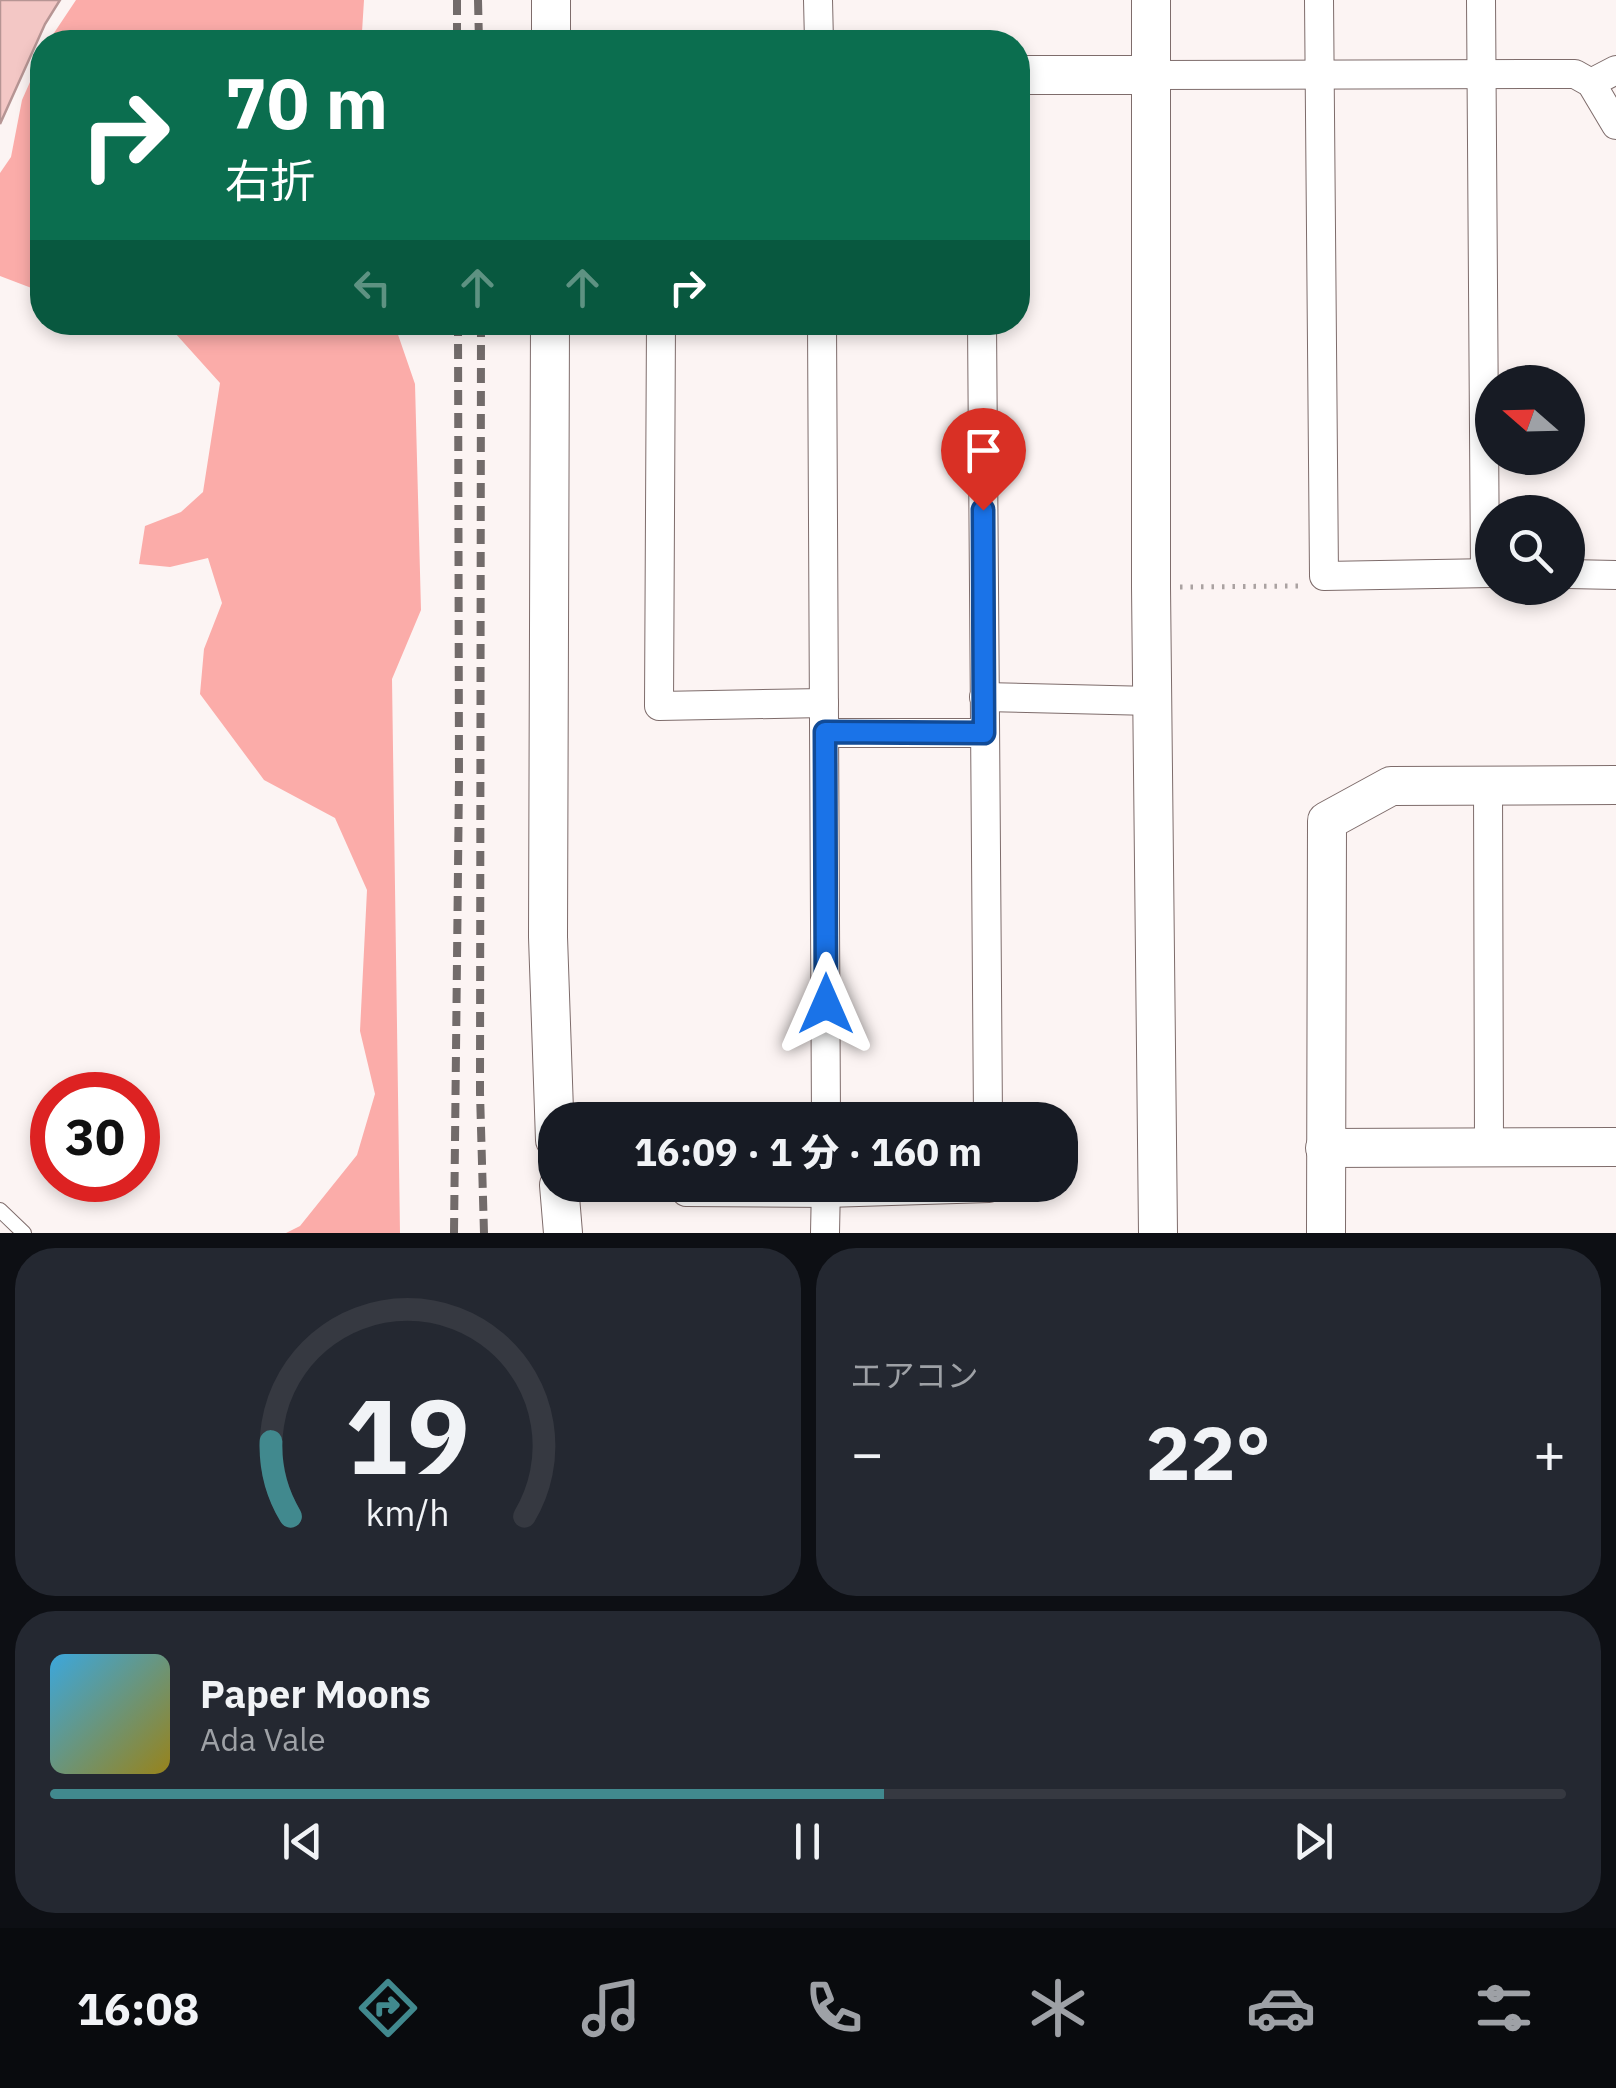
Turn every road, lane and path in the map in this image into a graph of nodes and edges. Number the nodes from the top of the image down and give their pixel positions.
1 (551, 0) edge
2 (818, 0) edge
3 (1151, 0) edge
4 (1319, 0) edge
5 (1481, 0) edge
6 (551, 30) edge
7 (819, 30) edge
8 (1152, 74) junction
9 (1318, 74) junction
10 (1482, 74) junction
11 (1030, 75) edge
12 (1604, 76) edge
13 (1616, 125) edge
14 (550, 335) edge
15 (660, 335) edge
16 (822, 335) edge
17 (982, 335) edge
18 (1488, 495) edge
19 (1475, 573) edge
20 (1585, 574) edge
21 (1616, 575) edge
22 (1324, 576) junction
23 (1151, 587) junction
24 (984, 696) junction
25 (1152, 701) junction
26 (824, 703) junction
27 (825, 732) junction
28 (984, 733) junction
29 (1616, 785) edge
30 (1488, 786) junction
31 (554, 1102) edge
32 (826, 1102) edge
33 (988, 1102) edge
34 (1489, 1146) junction
35 (1616, 1147) edge
36 (1325, 1148) junction
37 (560, 1202) edge
38 (826, 1202) edge
39 (0, 1210) edge
40 (24, 1233) edge
41 (563, 1233) edge
42 (825, 1233) edge
43 (1158, 1233) edge
44 (1326, 1233) edge

1 - 6 street
2 - 7 street
3 - 8 street
4 - 9 street
5 - 10 street
8 - 9 street
8 - 11 street
8 - 23 street
9 - 10 street
9 - 22 street
10 - 12 street
10 - 18 street
12 - 13 street
14 - 31 street
15 - 26 street
16 - 26 street
17 - 24 street
19 - 22 street
20 - 21 street
22 - 23 path
23 - 25 street
24 - 25 street
24 - 28 street
25 - 43 street
26 - 27 street
27 - 28 street
27 - 32 street
28 - 33 street
29 - 30 street
30 - 34 street
30 - 36 street
34 - 35 street
34 - 36 street
36 - 44 street
37 - 41 street
38 - 42 street
39 - 40 lane

